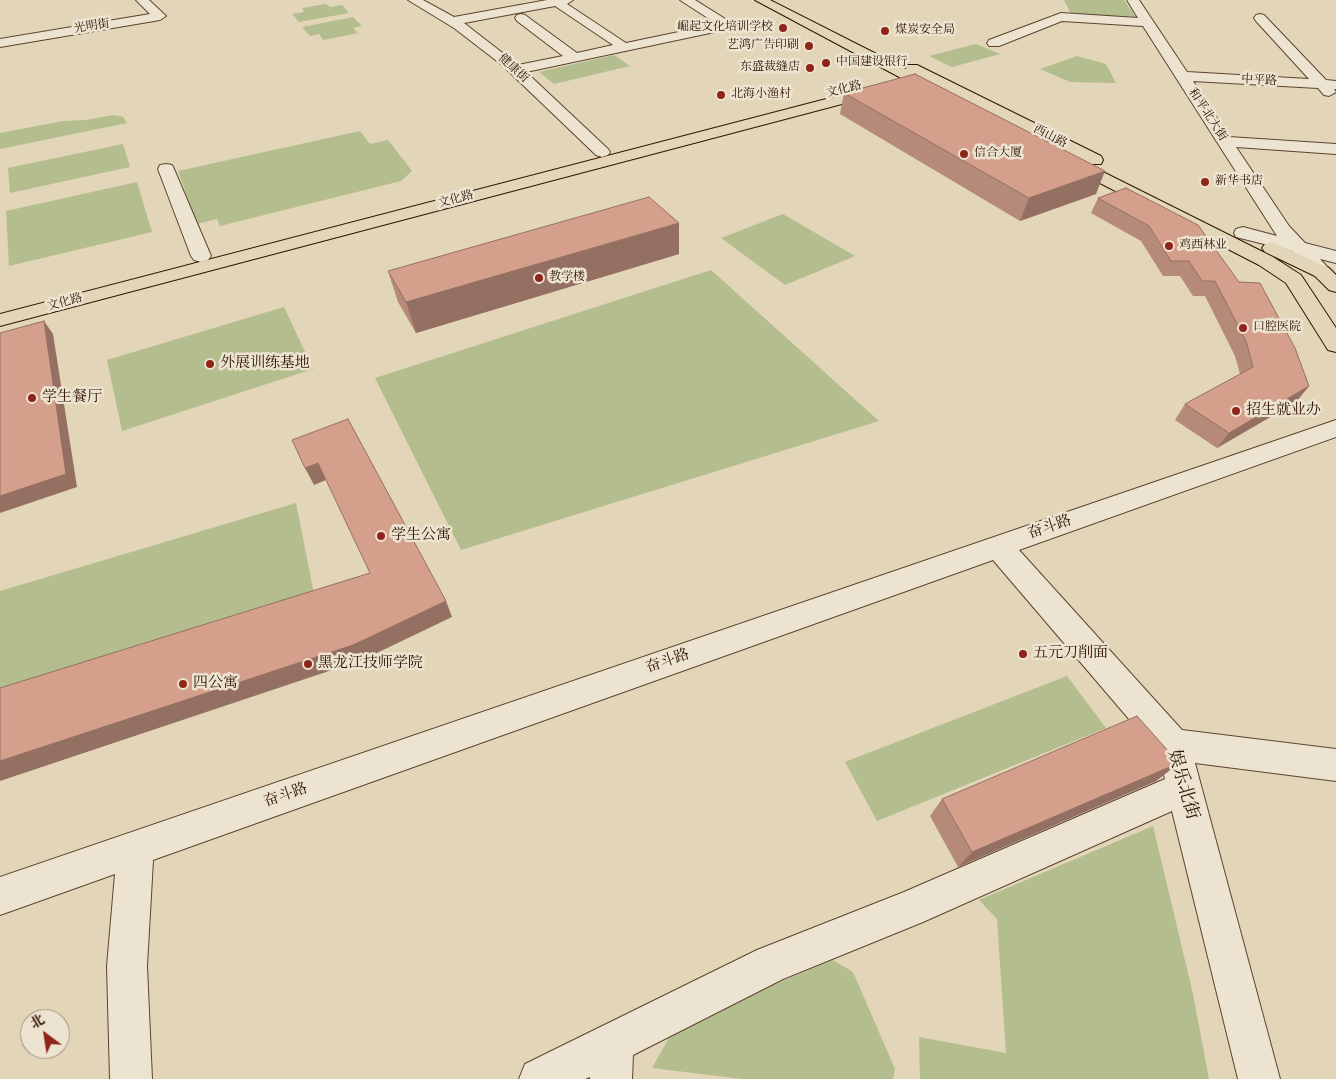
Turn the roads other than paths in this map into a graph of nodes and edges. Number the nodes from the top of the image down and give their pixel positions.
1 (142, 0) edge
2 (414, 0) edge
3 (686, 0) edge
4 (762, 0) edge
5 (780, 0) edge
6 (1133, 0) edge
7 (559, 1) edge
8 (521, 18) dead end
9 (1260, 18) dead end
10 (452, 21) junction
11 (1148, 22) junction
12 (0, 42) edge
13 (994, 43) dead end
14 (624, 47) junction
15 (574, 57) junction
16 (515, 70) junction
17 (1182, 76) junction
18 (918, 77) junction
19 (1329, 85) edge
20 (1336, 99) edge
21 (1224, 141) junction
22 (1336, 149) edge
23 (593, 157) junction
24 (166, 169) dead end
25 (1290, 254) junction
26 (200, 256) junction
27 (1336, 258) edge
28 (1329, 271) edge
29 (1336, 286) edge
30 (0, 308) edge
31 (0, 320) edge
32 (1336, 344) edge
33 (1336, 428) edge
34 (998, 546) junction
35 (1172, 744) junction
36 (1336, 765) edge
37 (1184, 788) junction
38 (136, 848) junction
39 (0, 896) edge
40 (612, 1061) edge
41 (131, 1079) edge
42 (540, 1079) edge
43 (1259, 1079) edge

1 - 12 street, 光明街
2 - 10 street, 健康街
3 - 14 street
4 - 18 main road, 西山路
5 - 18 main road, 西山路
6 - 11 street, 和平北大街
7 - 10 street
7 - 14 street
8 - 15 street
9 - 19 street
10 - 16 street, 健康街
11 - 13 street
11 - 17 street, 和平北大街
14 - 15 street
15 - 16 street
16 - 23 street, 健康街
17 - 19 street, 中平路
17 - 21 street, 和平北大街
18 - 23 main road, 文化路
18 - 25 main road, 西山路
18 - 25 main road, 西山路
19 - 20 street
21 - 22 street
21 - 25 street, 和平北大街
23 - 26 main road, 文化路
23 - 31 main road, 文化路
24 - 26 street
25 - 27 street
25 - 28 street
25 - 28 street, 和平北大街
25 - 32 main road, 和平北大街
26 - 30 main road, 文化路
28 - 29 main road, 和平北大街
33 - 34 street, 奋斗路
34 - 35 street, 娱乐北街
34 - 38 street, 奋斗路
35 - 36 street
35 - 37 street, 娱乐北街
37 - 40 street
37 - 43 street, 娱乐北街
38 - 39 street, 奋斗路
38 - 41 street
40 - 42 street

